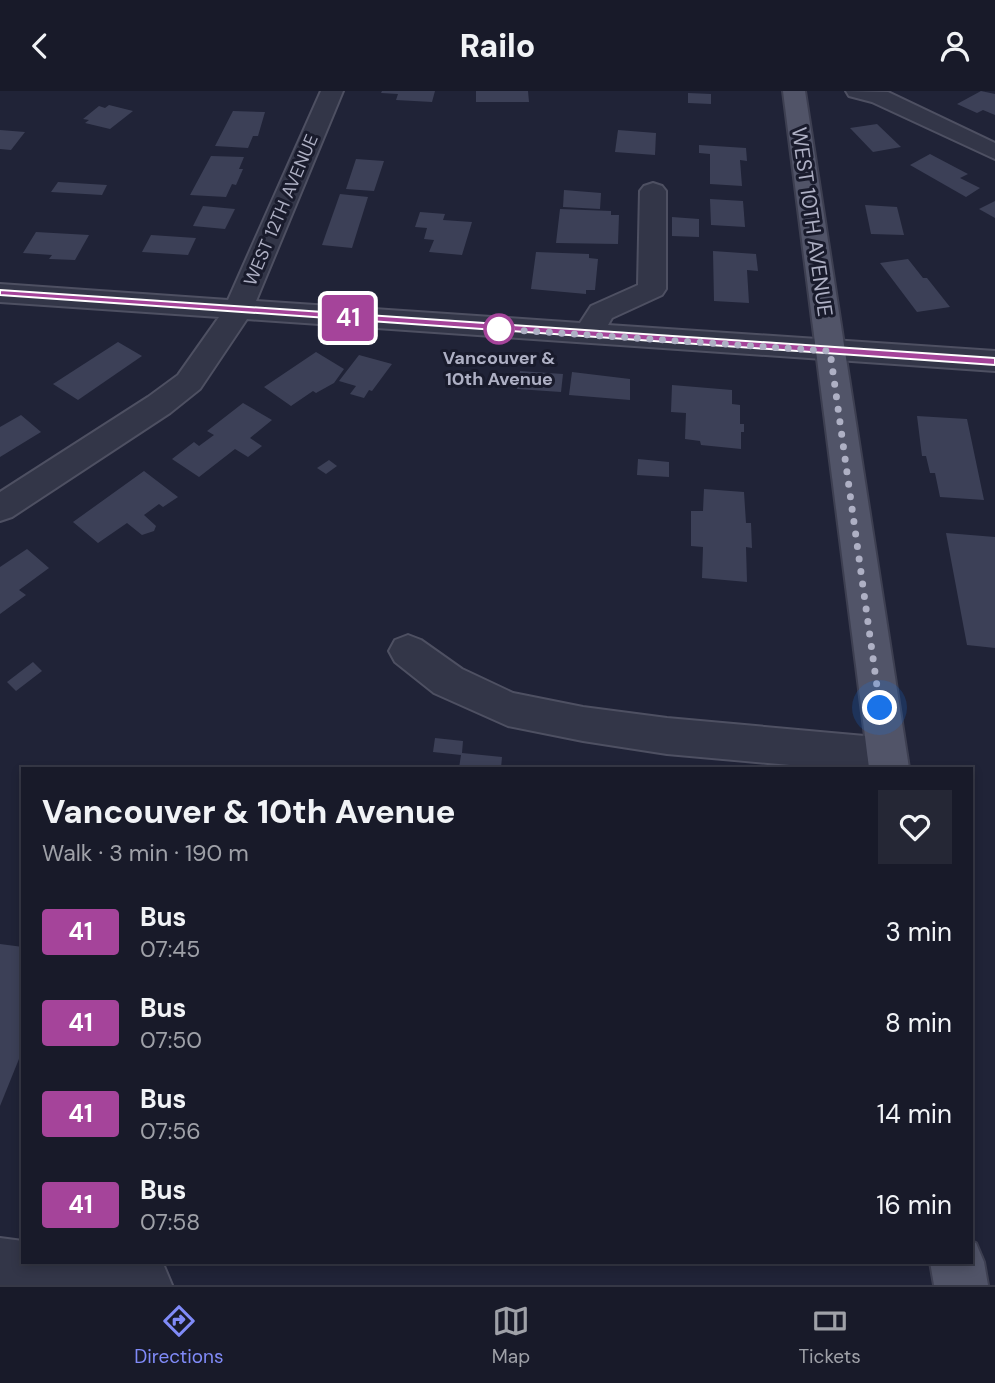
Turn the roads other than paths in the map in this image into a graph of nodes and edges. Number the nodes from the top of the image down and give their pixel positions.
1 (332, 91) edge
2 (794, 91) edge
3 (856, 91) edge
4 (995, 152) edge
5 (653, 191) dead end
6 (0, 293) edge
7 (238, 310) junction
8 (588, 335) junction
9 (830, 351) junction
10 (995, 361) edge
11 (0, 508) edge
12 (408, 651) dead end
13 (888, 762) edge
14 (957, 1264) edge
15 (0, 1265) edge
16 (145, 1285) edge
17 (961, 1285) edge

1 - 7 street, WEST 12TH AVENUE
2 - 9 main road, WEST 10TH AVENUE
3 - 4 street
5 - 8 street
6 - 7 street
7 - 8 street
7 - 11 street, WEST 12TH AVENUE
8 - 9 street
9 - 10 street
9 - 13 main road, WEST 10TH AVENUE
12 - 13 street
14 - 17 main road
15 - 16 street

